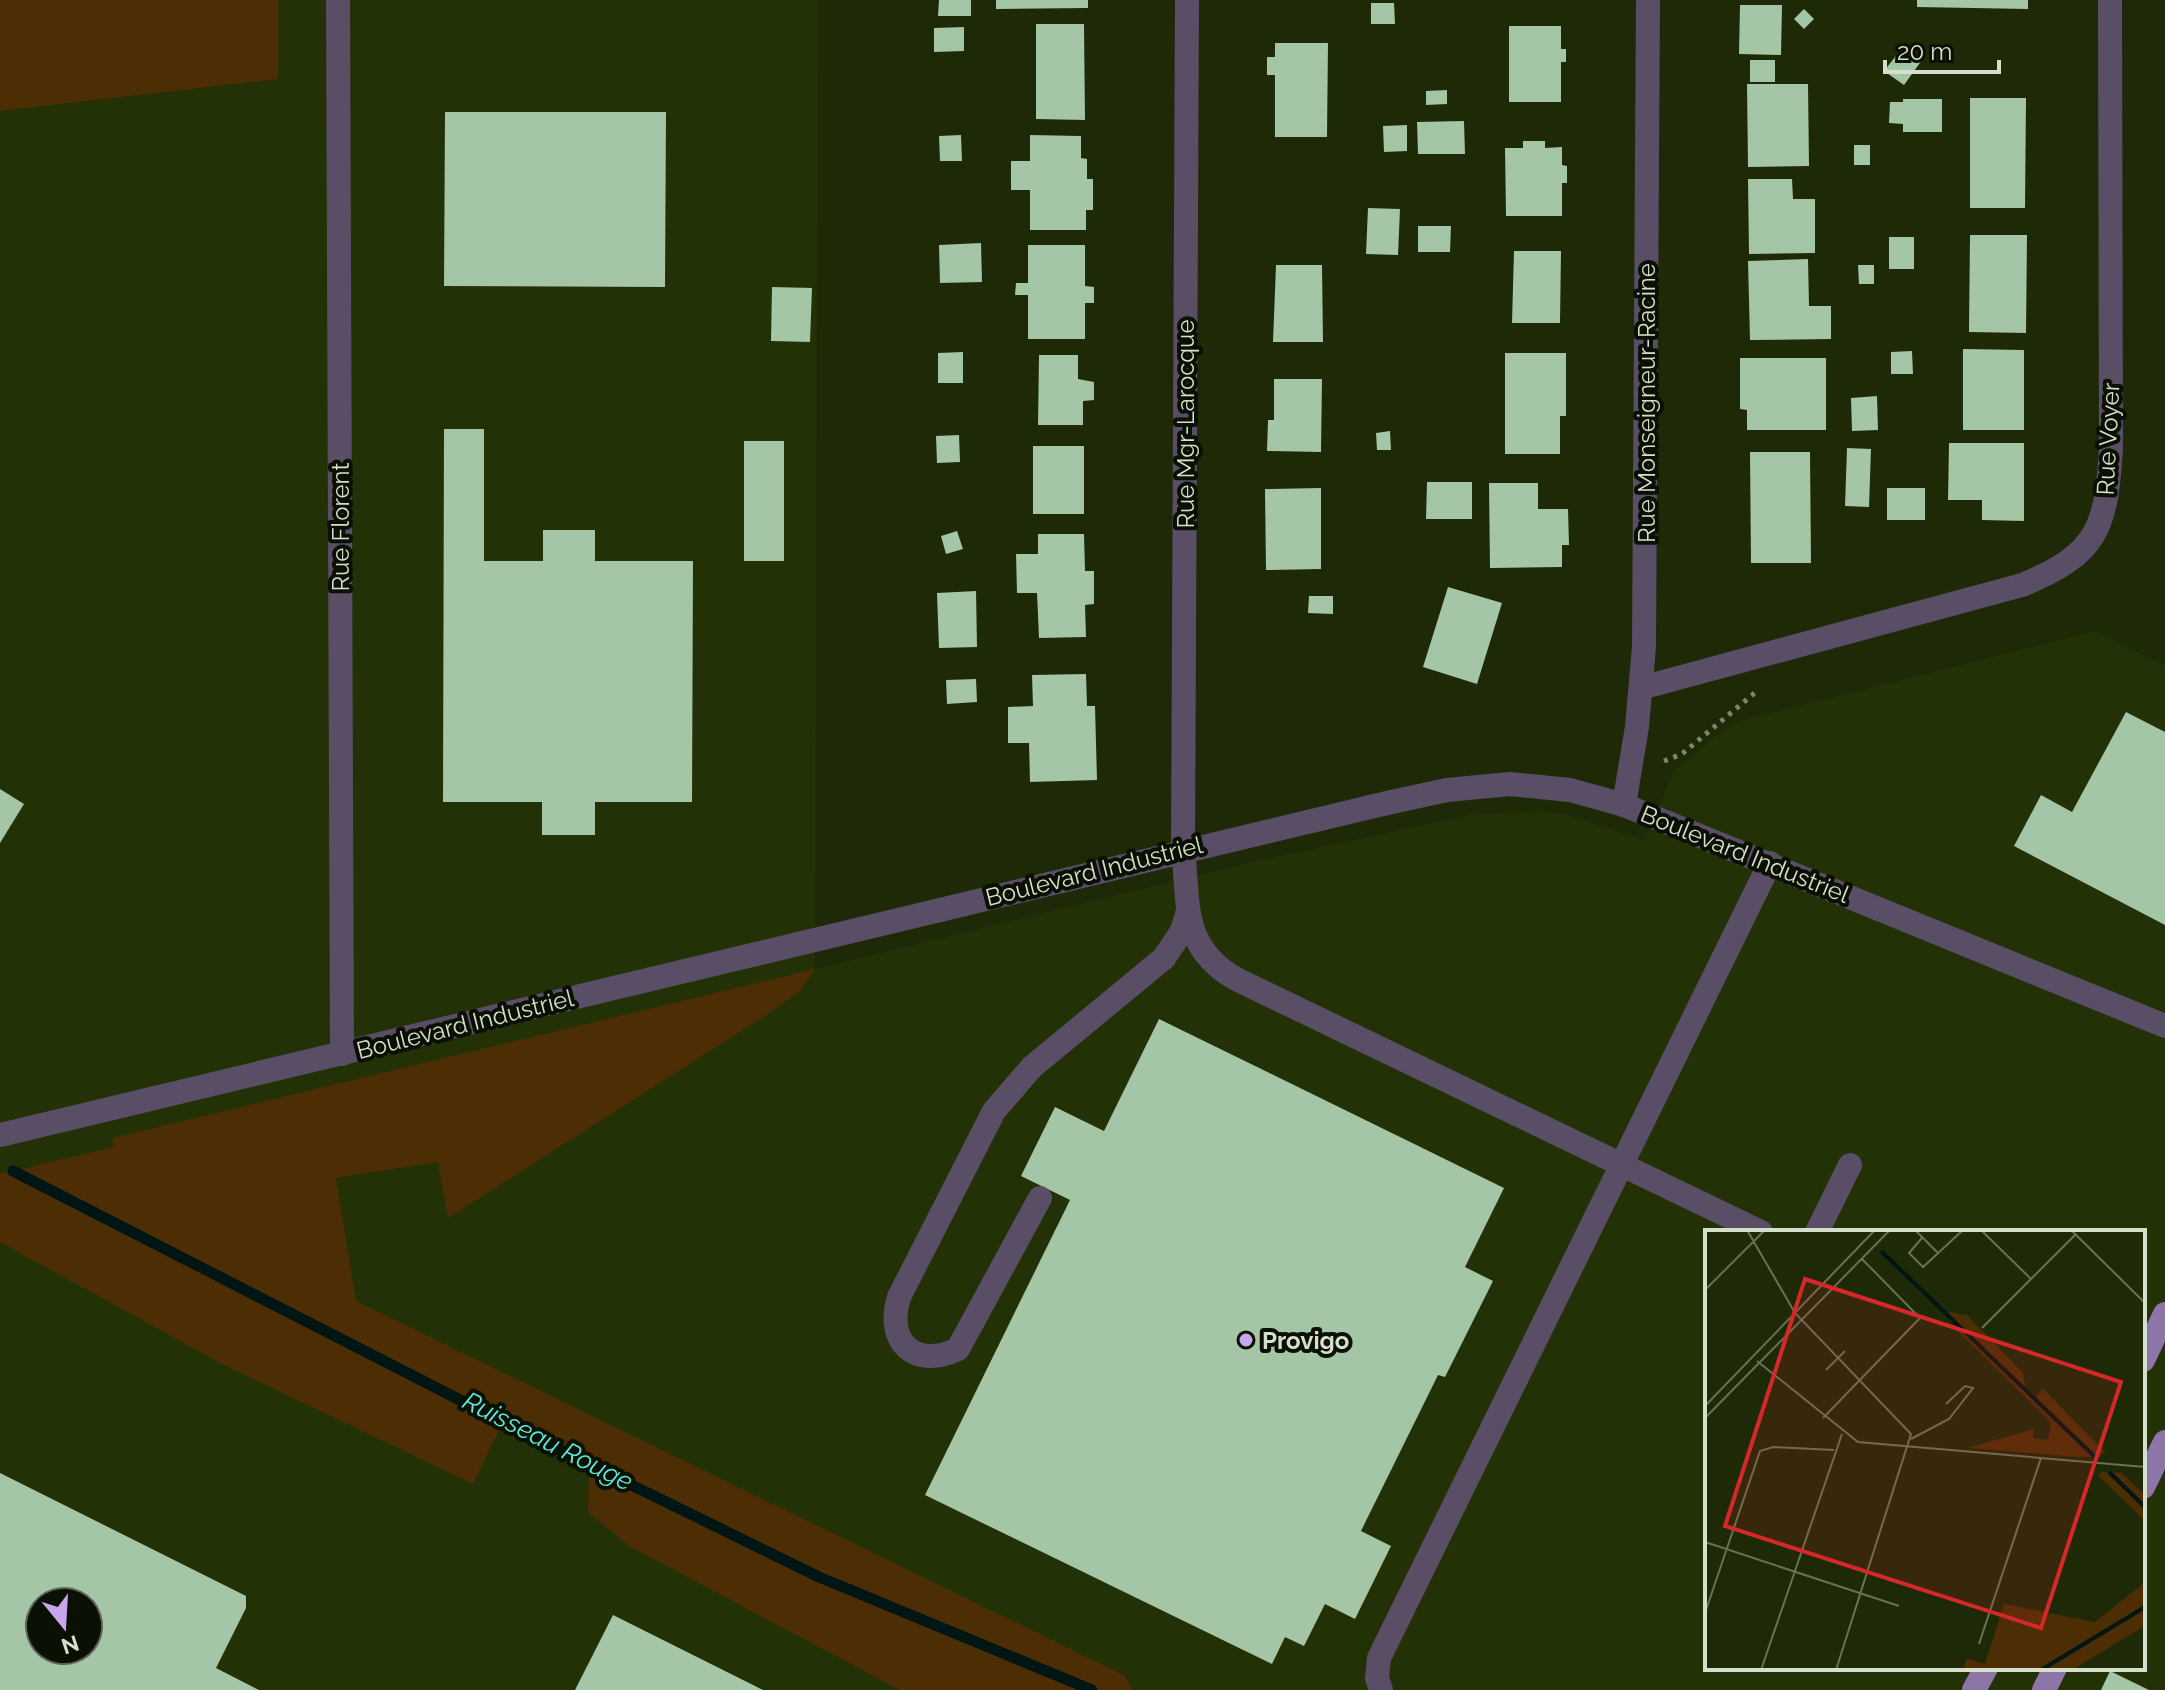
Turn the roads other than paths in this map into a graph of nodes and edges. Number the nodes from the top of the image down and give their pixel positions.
1 (338, 0) edge
2 (1187, 0) edge
3 (1648, 0) edge
4 (2110, 0) edge
5 (1641, 688) junction
6 (1624, 805) junction
7 (1183, 849) junction
8 (1770, 863) junction
9 (1188, 911) junction
10 (2165, 1026) edge
11 (342, 1054) junction
12 (0, 1135) edge
13 (1622, 1165) junction
14 (1850, 1165) dead end
15 (1040, 1198) dead end
16 (1757, 1230) edge
17 (1818, 1230) edge
18 (2165, 1314) edge
19 (2145, 1356) edge
20 (2158, 1452) edge
21 (2145, 1482) edge
22 (1985, 1670) edge
23 (2054, 1670) edge
24 (1381, 1690) edge
25 (1974, 1690) edge
26 (2044, 1690) edge

1 - 11 street, Rue Florent
2 - 7 street, Rue Mgr-Larocque
3 - 5 street, Rue Monseigneur-Racine
4 - 5 street, Rue Voyer
5 - 6 street, Rue Monseigneur-Racine
6 - 7 street, Boulevard Industriel
6 - 8 street, Boulevard Industriel
7 - 9 street, Rue Mgr-Larocque
7 - 11 street, Boulevard Industriel
8 - 10 street, Boulevard Industriel
8 - 13 street
9 - 13 street
9 - 15 street
11 - 12 street, Boulevard Industriel
13 - 16 street
13 - 24 street
14 - 17 street
18 - 19 main road
20 - 21 main road
22 - 25 main road
23 - 26 main road

